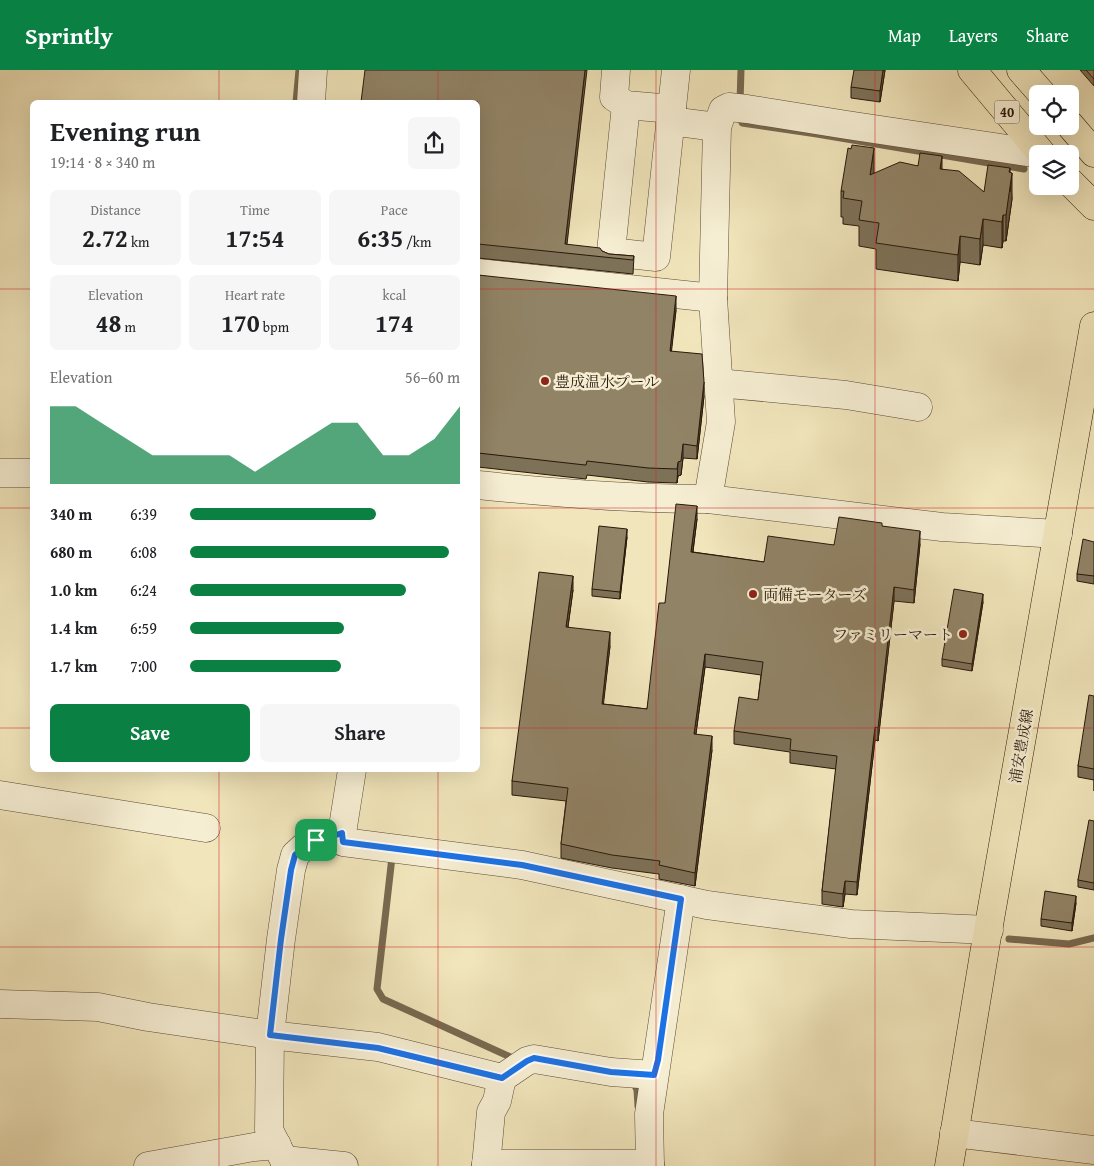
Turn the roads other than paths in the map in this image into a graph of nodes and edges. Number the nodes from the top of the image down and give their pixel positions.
1 (313, 70) edge
2 (616, 70) edge
3 (676, 70) edge
4 (972, 70) edge
5 (1022, 70) edge
6 (1034, 85) edge
7 (311, 100) edge
8 (626, 105) junction
9 (671, 115) junction
10 (733, 115) junction
11 (1078, 135) edge
12 (1034, 145) edge
13 (1029, 152) edge
14 (1094, 153) edge
15 (1079, 191) edge
16 (1094, 206) edge
17 (656, 257) junction
18 (480, 273) edge
19 (654, 292) junction
20 (713, 298) junction
21 (1094, 330) edge
22 (718, 384) junction
23 (918, 407) dead end
24 (0, 473) edge
25 (30, 473) edge
26 (480, 485) edge
27 (708, 499) junction
28 (1058, 534) junction
29 (352, 772) edge
30 (0, 795) edge
31 (206, 828) dead end
32 (336, 835) junction
33 (680, 906) junction
34 (989, 930) junction
35 (0, 1004) edge
36 (270, 1035) junction
37 (516, 1068) junction
38 (654, 1075) junction
39 (954, 1133) junction
40 (1094, 1150) edge
41 (282, 1157) edge
42 (644, 1164) edge
43 (486, 1165) edge
44 (148, 1166) edge
45 (344, 1166) edge
46 (949, 1166) edge

1 - 7 street
2 - 8 street
3 - 9 street
4 - 12 main road, 40
5 - 6 main road, 40
8 - 9 street
8 - 17 street
9 - 10 street
9 - 17 street
10 - 13 street
10 - 20 street
11 - 14 main road
15 - 16 main road
17 - 19 street
18 - 19 street
19 - 20 street
20 - 22 street
21 - 28 main road, 浦安豊成線
22 - 23 street
22 - 27 street
24 - 25 street
26 - 27 street
27 - 28 street
28 - 34 main road, 浦安豊成線
29 - 32 street
30 - 31 street
32 - 33 street
32 - 36 street
33 - 34 street
33 - 38 street
34 - 39 main road, 浦安豊成線
35 - 36 street
36 - 37 street
36 - 41 street
37 - 38 street
37 - 43 street
38 - 42 street
39 - 40 street
39 - 46 main road, 浦安豊成線
41 - 44 street
41 - 45 street
42 - 43 street

